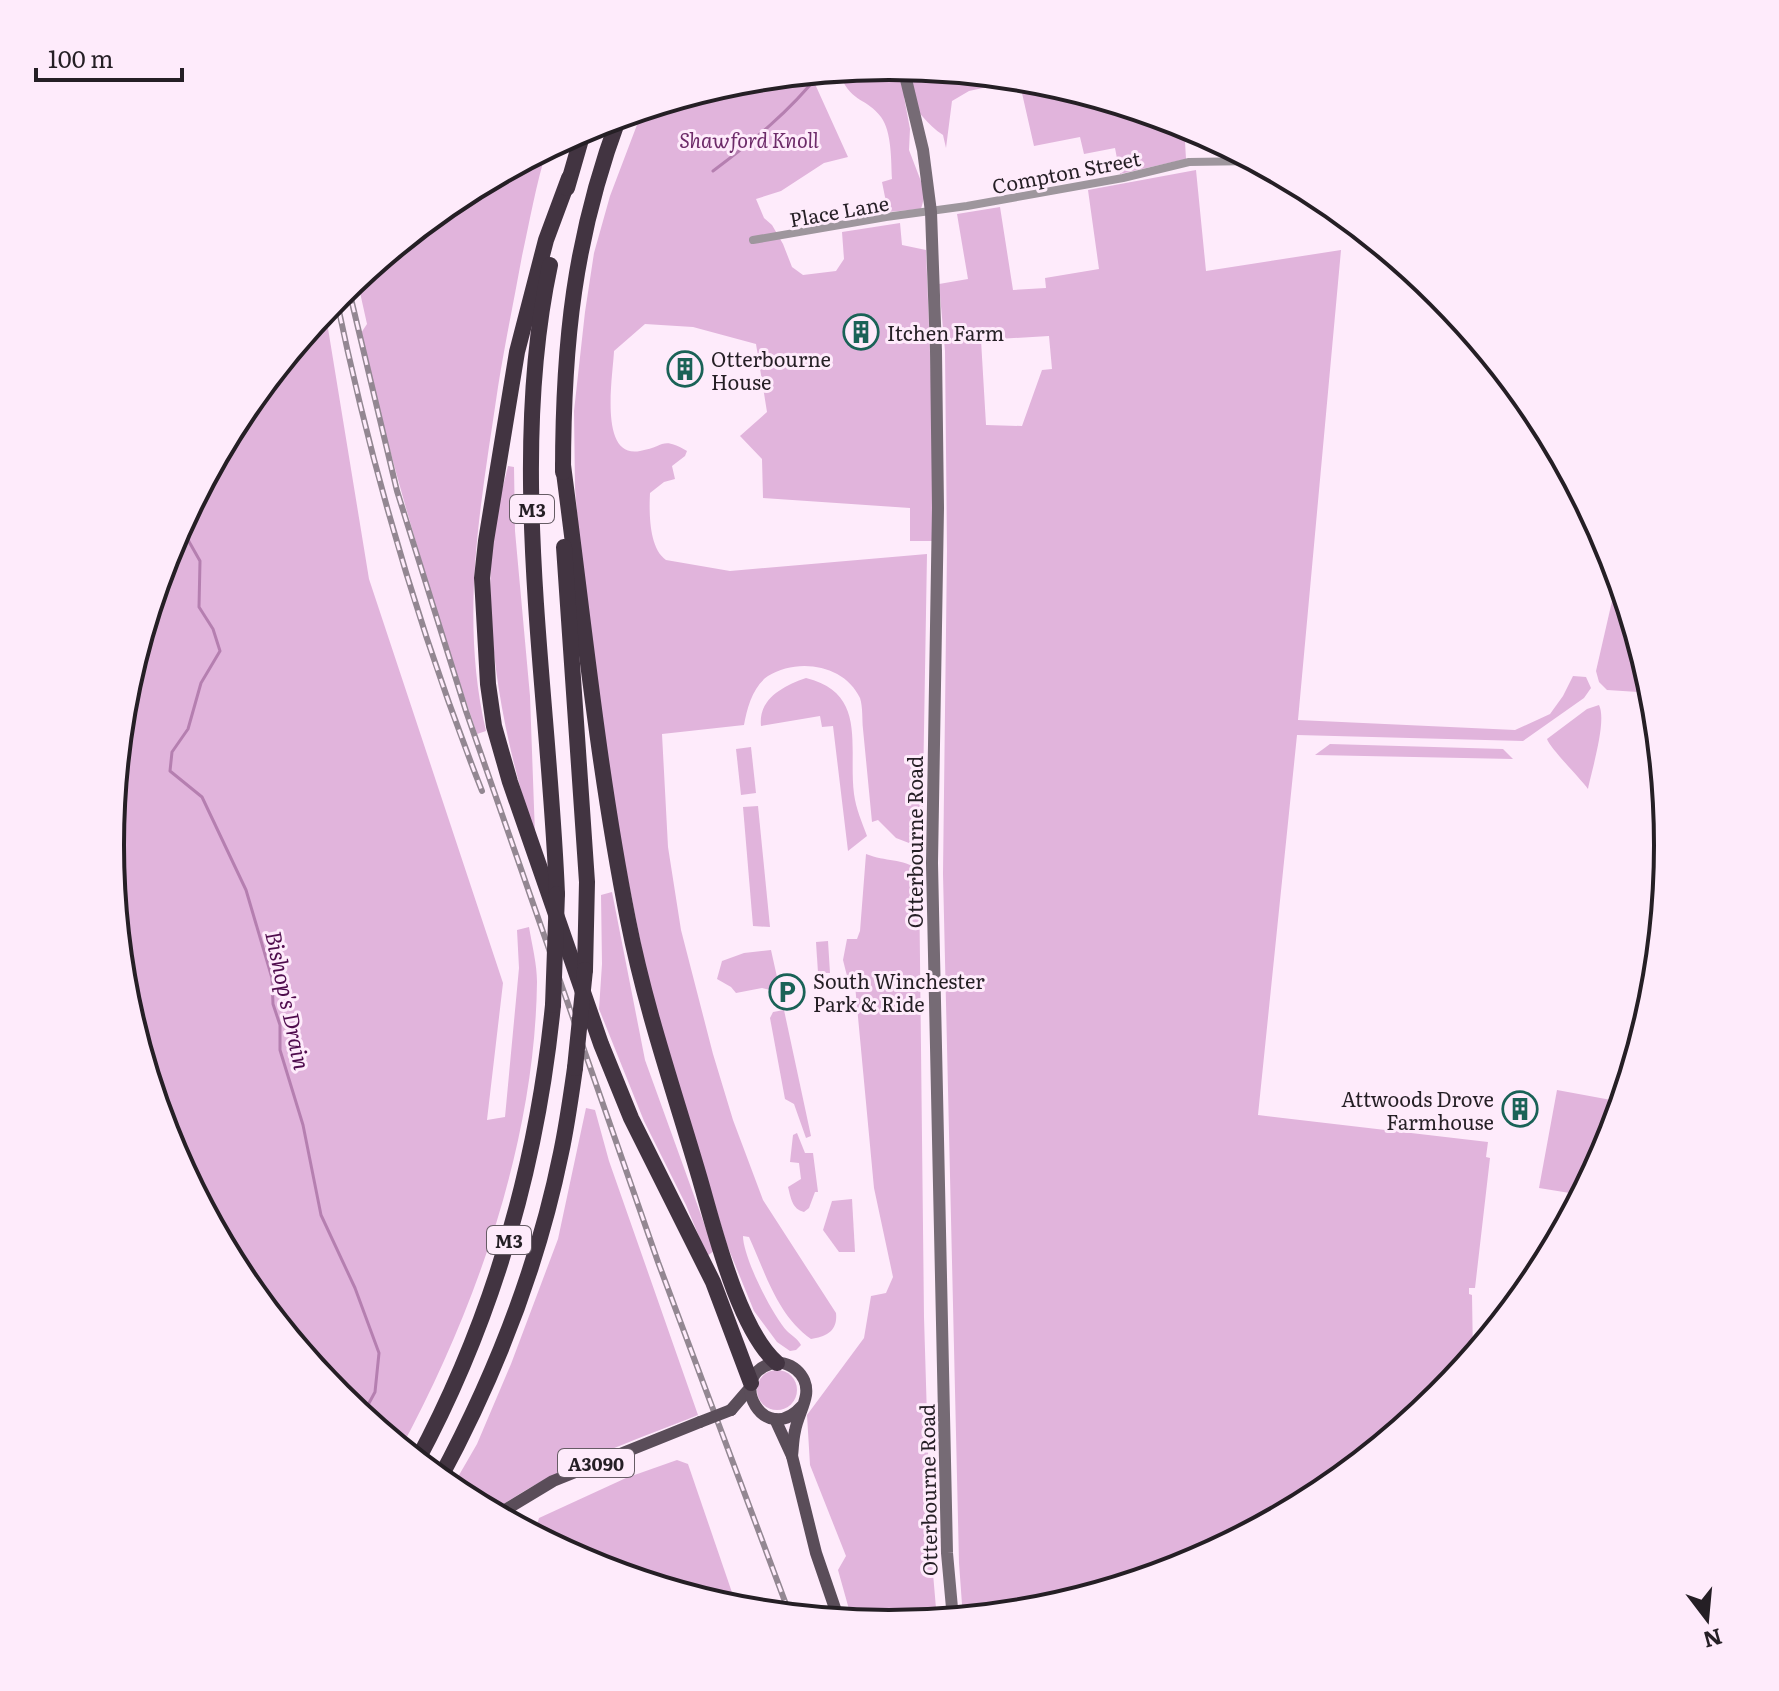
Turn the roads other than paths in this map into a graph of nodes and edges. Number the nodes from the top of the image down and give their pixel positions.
1 (906, 81) edge
2 (614, 132) edge
3 (579, 146) edge
4 (1232, 161) edge
5 (569, 178) junction
6 (931, 212) junction
7 (753, 240) dead end
8 (563, 465) junction
9 (777, 1363) junction
10 (751, 1386) junction
11 (802, 1406) junction
12 (731, 1410) junction
13 (758, 1410) junction
14 (775, 1419) junction
15 (421, 1452) edge
16 (792, 1456) junction
17 (445, 1468) edge
18 (508, 1508) edge
19 (951, 1608) edge
20 (835, 1609) edge

1 - 6 street, Otterbourne Road
2 - 8 highway, M3
3 - 5 highway, M3
4 - 6 street, Compton Street
5 - 10 highway, M3
5 - 15 highway, M3, bridge
6 - 7 street, Place Lane
6 - 19 street, Otterbourne Road
8 - 9 highway, M3
8 - 17 highway, M3, bridge
9 - 10 main road
9 - 11 main road
10 - 12 main road, A3090
10 - 13 main road
11 - 14 main road
11 - 16 main road
12 - 13 main road, A3090
12 - 18 main road, A3090, bridge
13 - 14 main road
14 - 16 main road
16 - 20 main road

